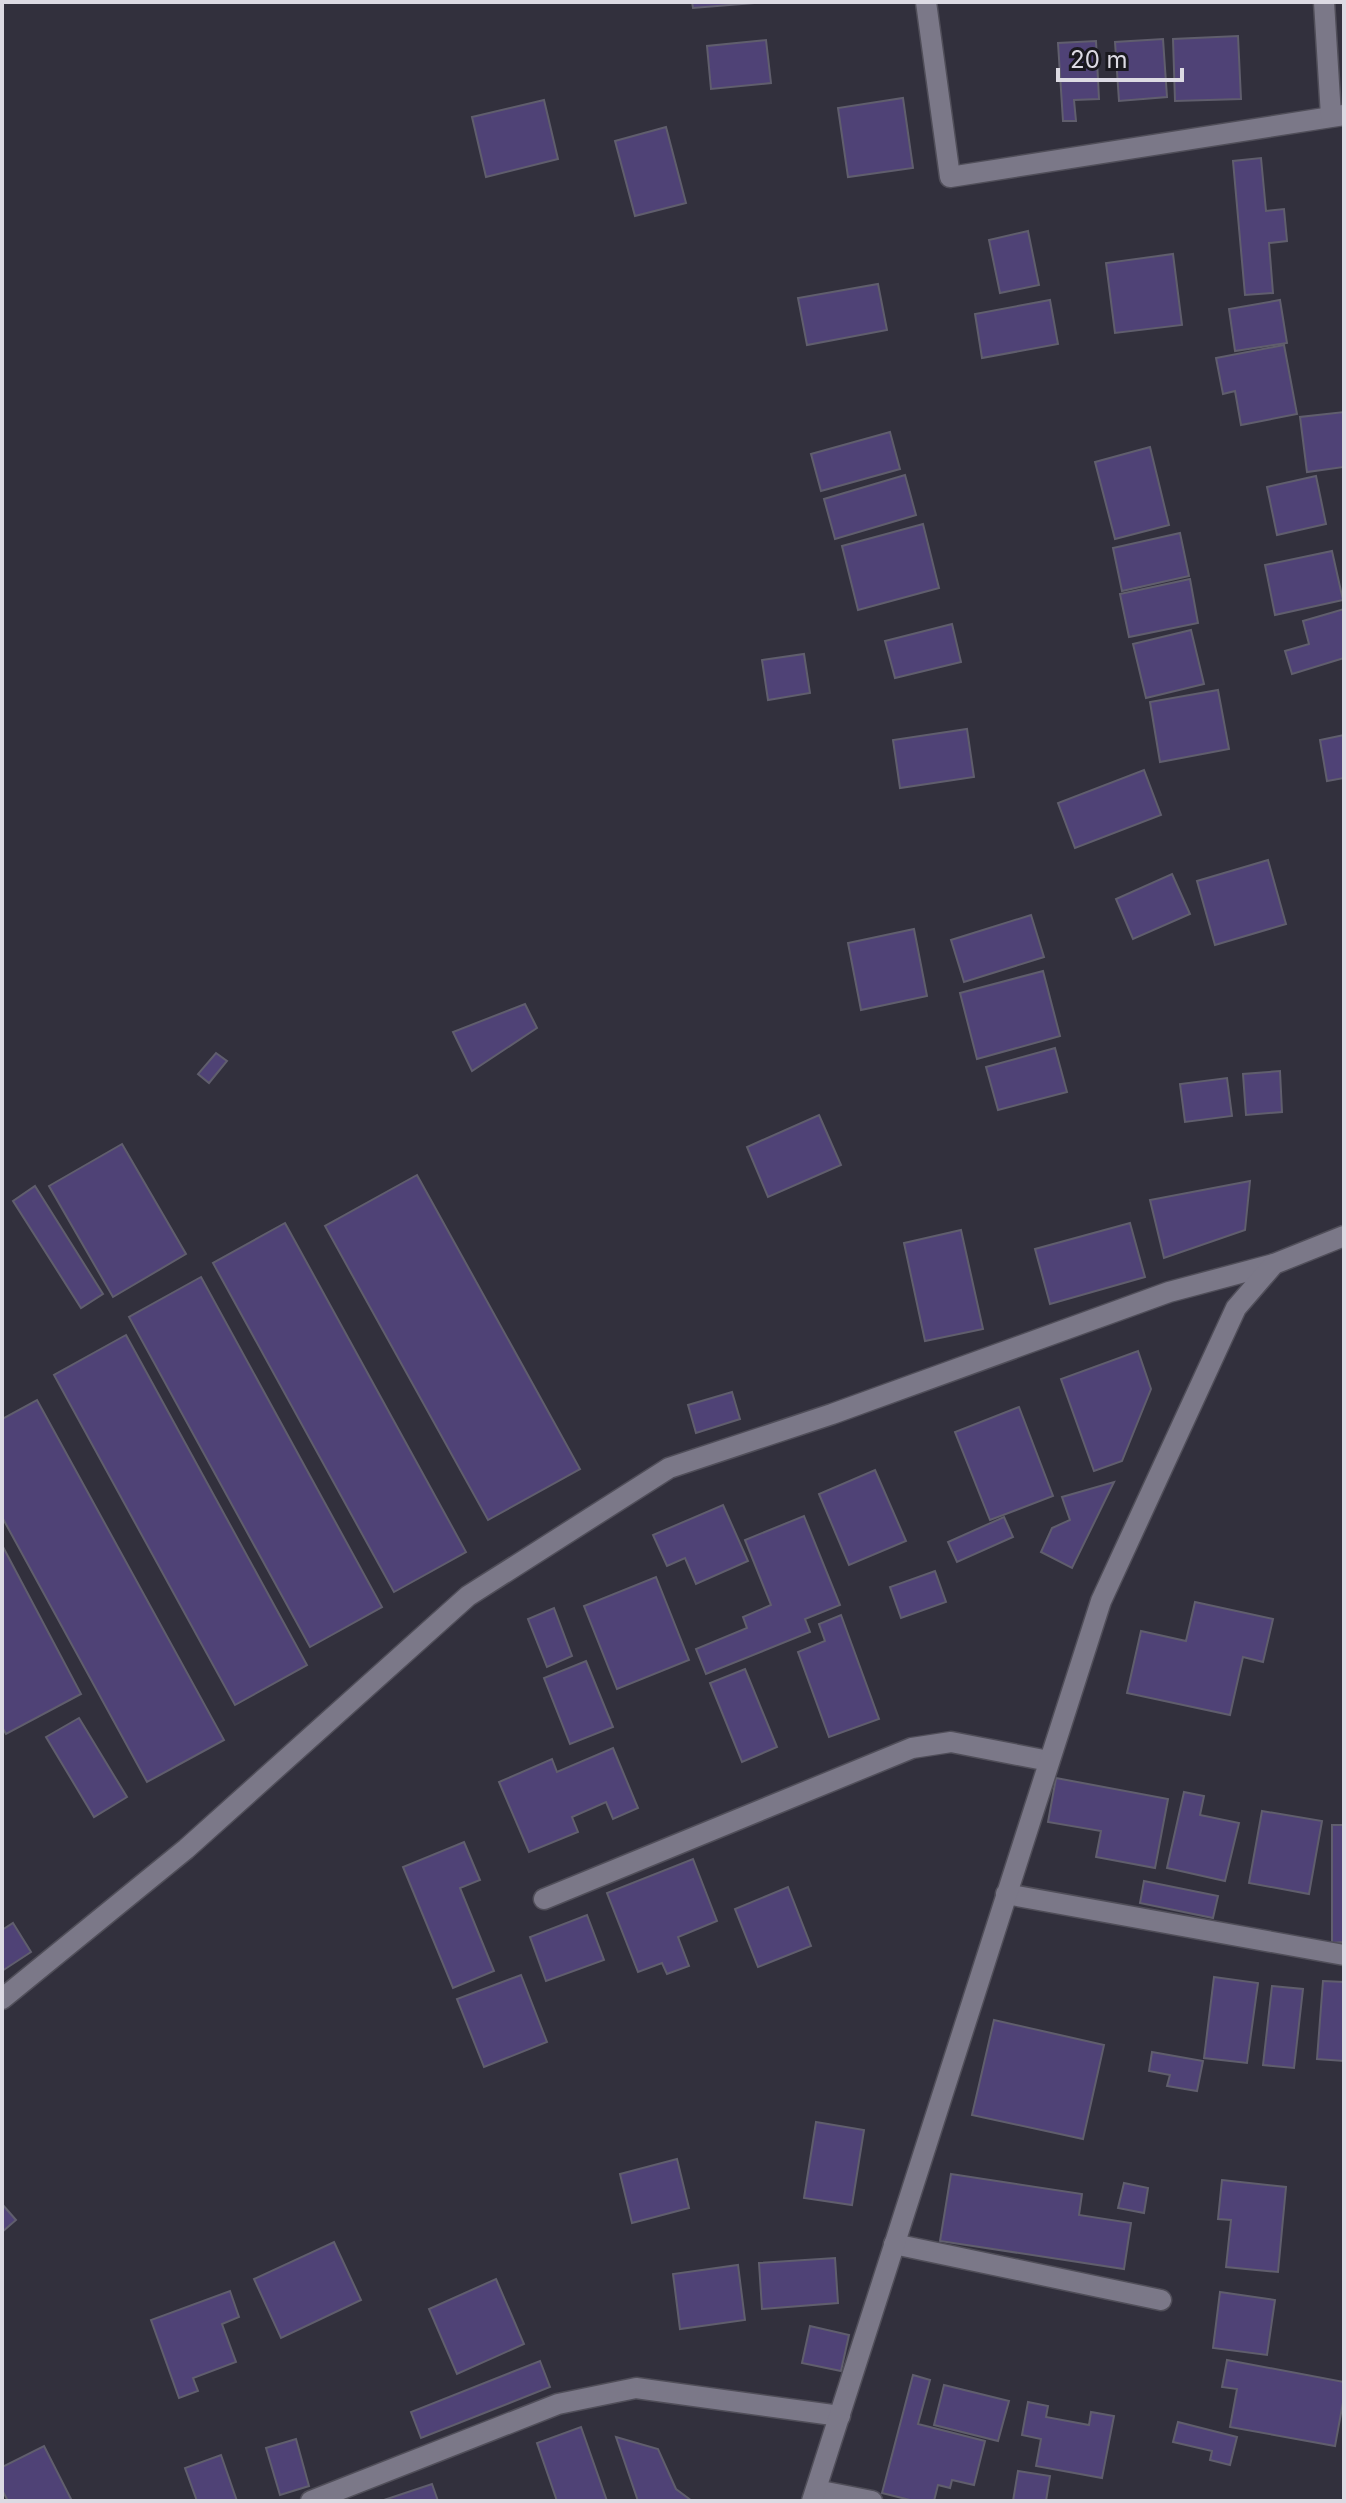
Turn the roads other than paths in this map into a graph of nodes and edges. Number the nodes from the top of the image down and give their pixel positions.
1 (926, 2) edge
2 (1324, 2) edge
3 (1338, 116) edge
4 (1344, 1236) edge
5 (1274, 1264) junction
6 (1049, 1761) junction
7 (1006, 1894) junction
8 (544, 1899) dead end
9 (1344, 1955) edge
10 (2, 1999) edge
11 (894, 2244) junction
12 (1161, 2300) dead end
13 (840, 2416) junction
14 (814, 2495) edge
15 (311, 2501) edge
16 (872, 2501) edge

1 - 3 street
2 - 3 street
4 - 5 street
5 - 6 street
5 - 10 street
6 - 7 street
6 - 8 street
7 - 9 street
7 - 11 street
11 - 12 street
11 - 13 street
13 - 14 street
13 - 15 street
14 - 16 street

